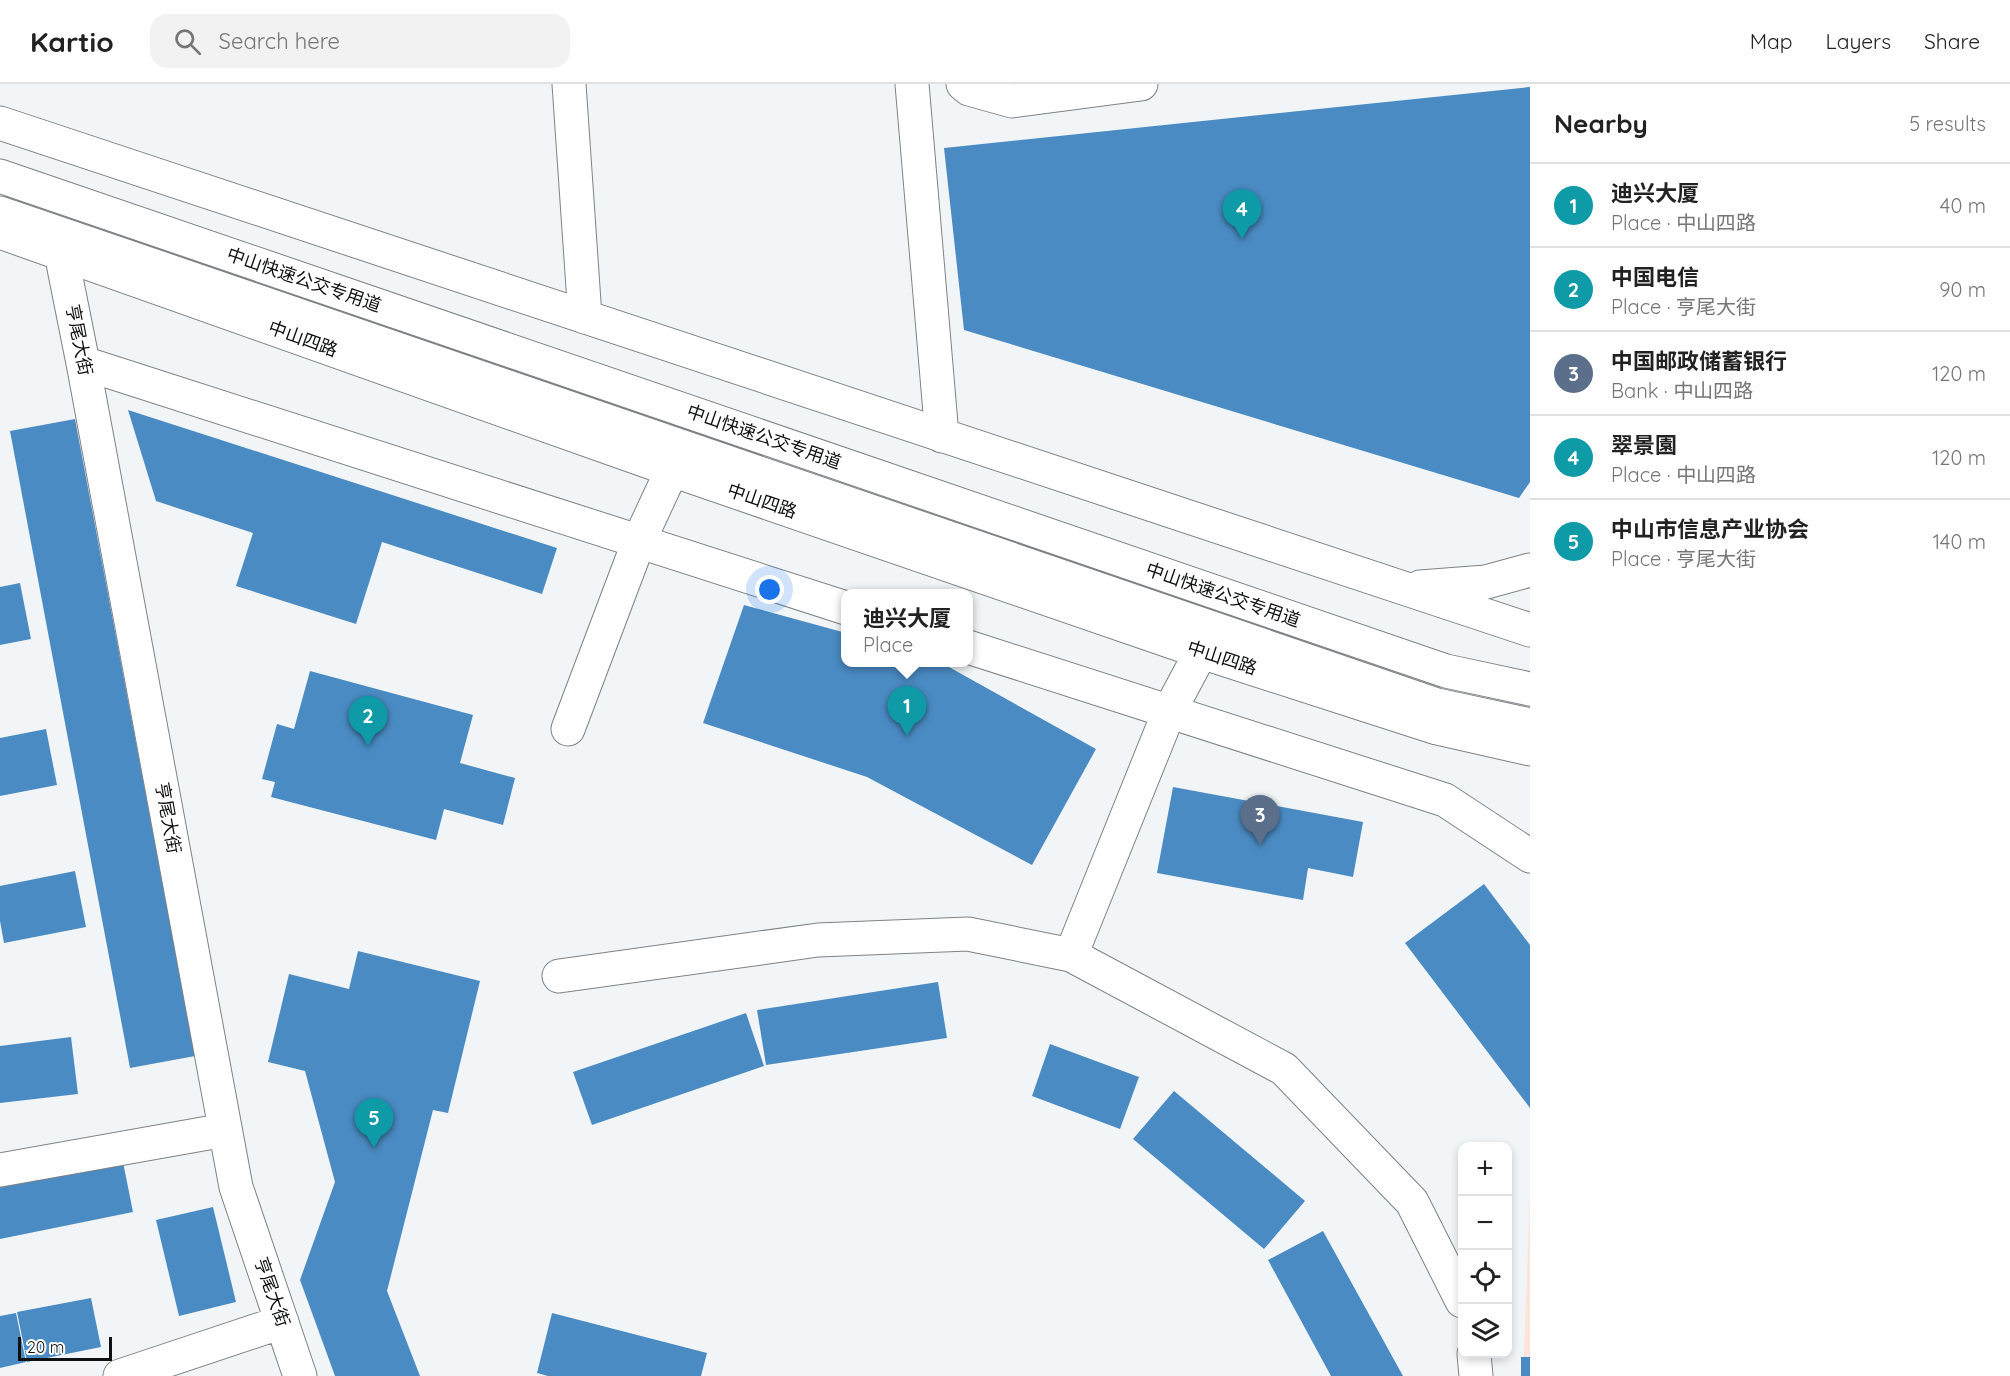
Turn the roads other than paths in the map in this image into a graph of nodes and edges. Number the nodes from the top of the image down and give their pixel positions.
1 (569, 84) edge
2 (912, 84) edge
3 (963, 84) edge
4 (1141, 84) edge
5 (0, 123) edge
6 (0, 176) edge
7 (2, 220) edge
8 (61, 253) junction
9 (585, 317) junction
10 (83, 363) junction
11 (942, 436) junction
12 (672, 470) junction
13 (639, 541) junction
14 (1530, 570) edge
15 (1406, 589) junction
16 (841, 606) edge
17 (1530, 630) edge
18 (973, 648) edge
19 (1201, 652) junction
20 (1530, 689) edge
21 (1169, 712) junction
22 (1530, 725) edge
23 (1437, 728) junction
24 (568, 729) dead end
25 (1530, 749) edge
26 (1530, 766) edge
27 (1530, 856) edge
28 (1071, 955) junction
29 (560, 976) dead end
30 (225, 1130) junction
31 (0, 1170) edge
32 (1458, 1293) edge
33 (282, 1322) junction
34 (1474, 1358) edge
35 (120, 1376) edge
36 (300, 1376) edge
37 (1476, 1376) edge

1 - 9 street
2 - 11 street
3 - 4 street
5 - 9 street
6 - 20 street, 中山快速公交专用道
7 - 8 street, 中山四路
7 - 22 street, 中山快速公交专用道
8 - 10 street, 亨尾大街
8 - 12 street, 中山四路
9 - 11 street
10 - 13 street
10 - 30 street, 亨尾大街
11 - 15 street
12 - 13 street
12 - 19 street, 中山四路
13 - 16 street
13 - 24 street
14 - 15 street
15 - 17 street
18 - 21 street
19 - 21 street
19 - 23 street, 中山四路
21 - 27 street
21 - 28 street
23 - 25 street, 中山四路
23 - 26 street
28 - 29 street
28 - 32 street
30 - 31 street
30 - 33 street, 亨尾大街
33 - 35 street
33 - 36 street, 亨尾大街
34 - 37 street

